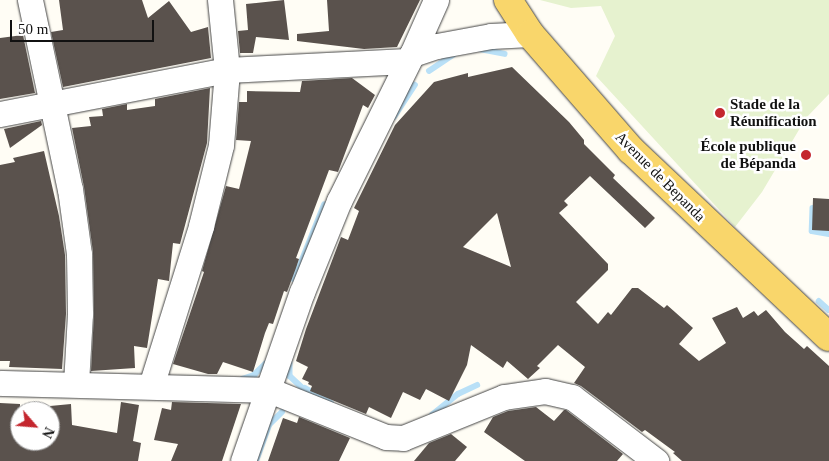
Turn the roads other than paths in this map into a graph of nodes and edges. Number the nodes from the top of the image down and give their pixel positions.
1 (30, 0) edge
2 (220, 0) edge
3 (436, 0) edge
4 (508, 0) edge
5 (530, 34) junction
6 (410, 58) junction
7 (227, 70) junction
8 (54, 104) junction
9 (0, 114) edge
10 (829, 338) edge
11 (0, 383) edge
12 (76, 384) junction
13 (151, 386) junction
14 (269, 390) junction
15 (243, 461) edge
16 (656, 461) edge

1 - 8 street
2 - 7 street
3 - 6 street
4 - 5 main road, Avenue de Bepanda
5 - 6 street
5 - 10 main road, Avenue de Bepanda
6 - 7 street
6 - 14 street
7 - 8 street
7 - 13 street
8 - 9 street
8 - 12 street
11 - 12 street
12 - 13 street
13 - 14 street
14 - 15 street
14 - 16 street

